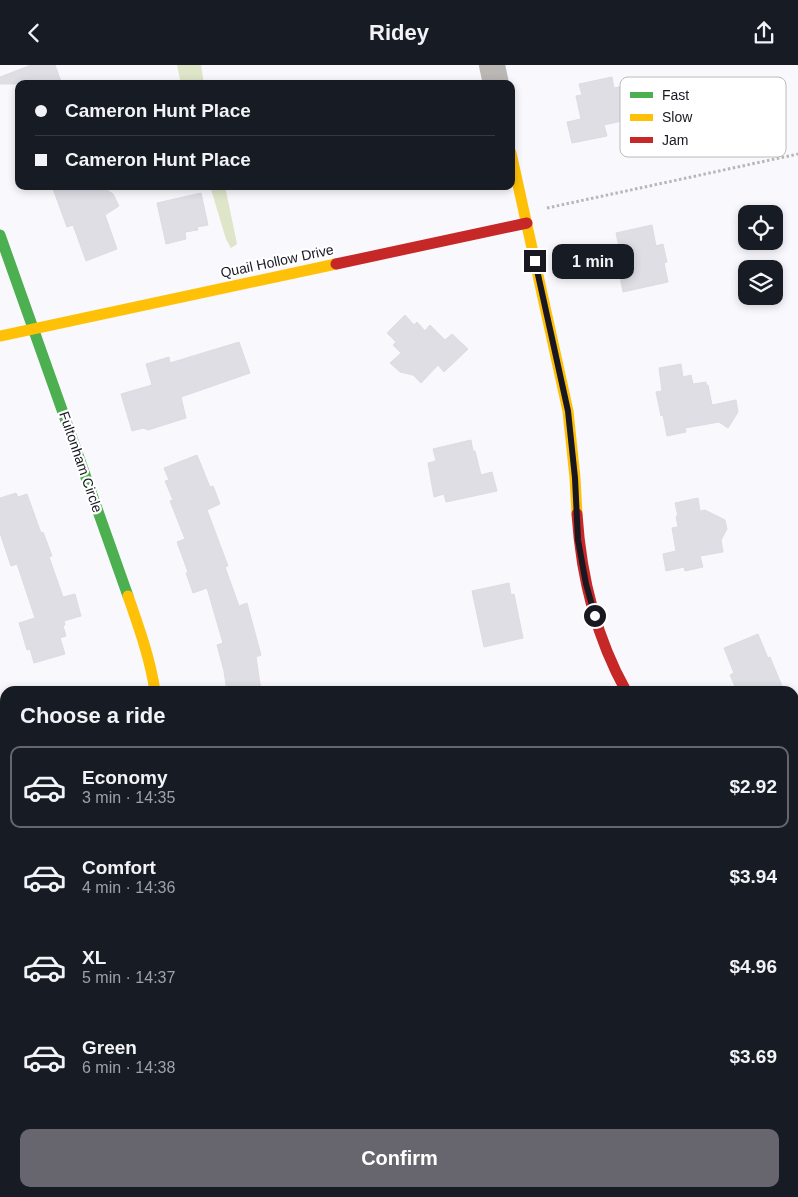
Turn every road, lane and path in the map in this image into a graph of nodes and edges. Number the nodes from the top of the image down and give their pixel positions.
1 (492, 65) edge
2 (495, 80) edge
3 (784, 157) edge
4 (515, 170) edge
5 (527, 223) junction
6 (0, 235) edge
7 (34, 328) junction
8 (0, 336) edge
9 (154, 686) edge
10 (623, 686) edge

1 - 2 street
3 - 5 path
4 - 5 street
5 - 7 street, Quail Hollow Drive
5 - 10 street
6 - 7 street, Fultonham Circle
7 - 8 street, Quail Hollow Drive
7 - 9 street, Fultonham Circle

